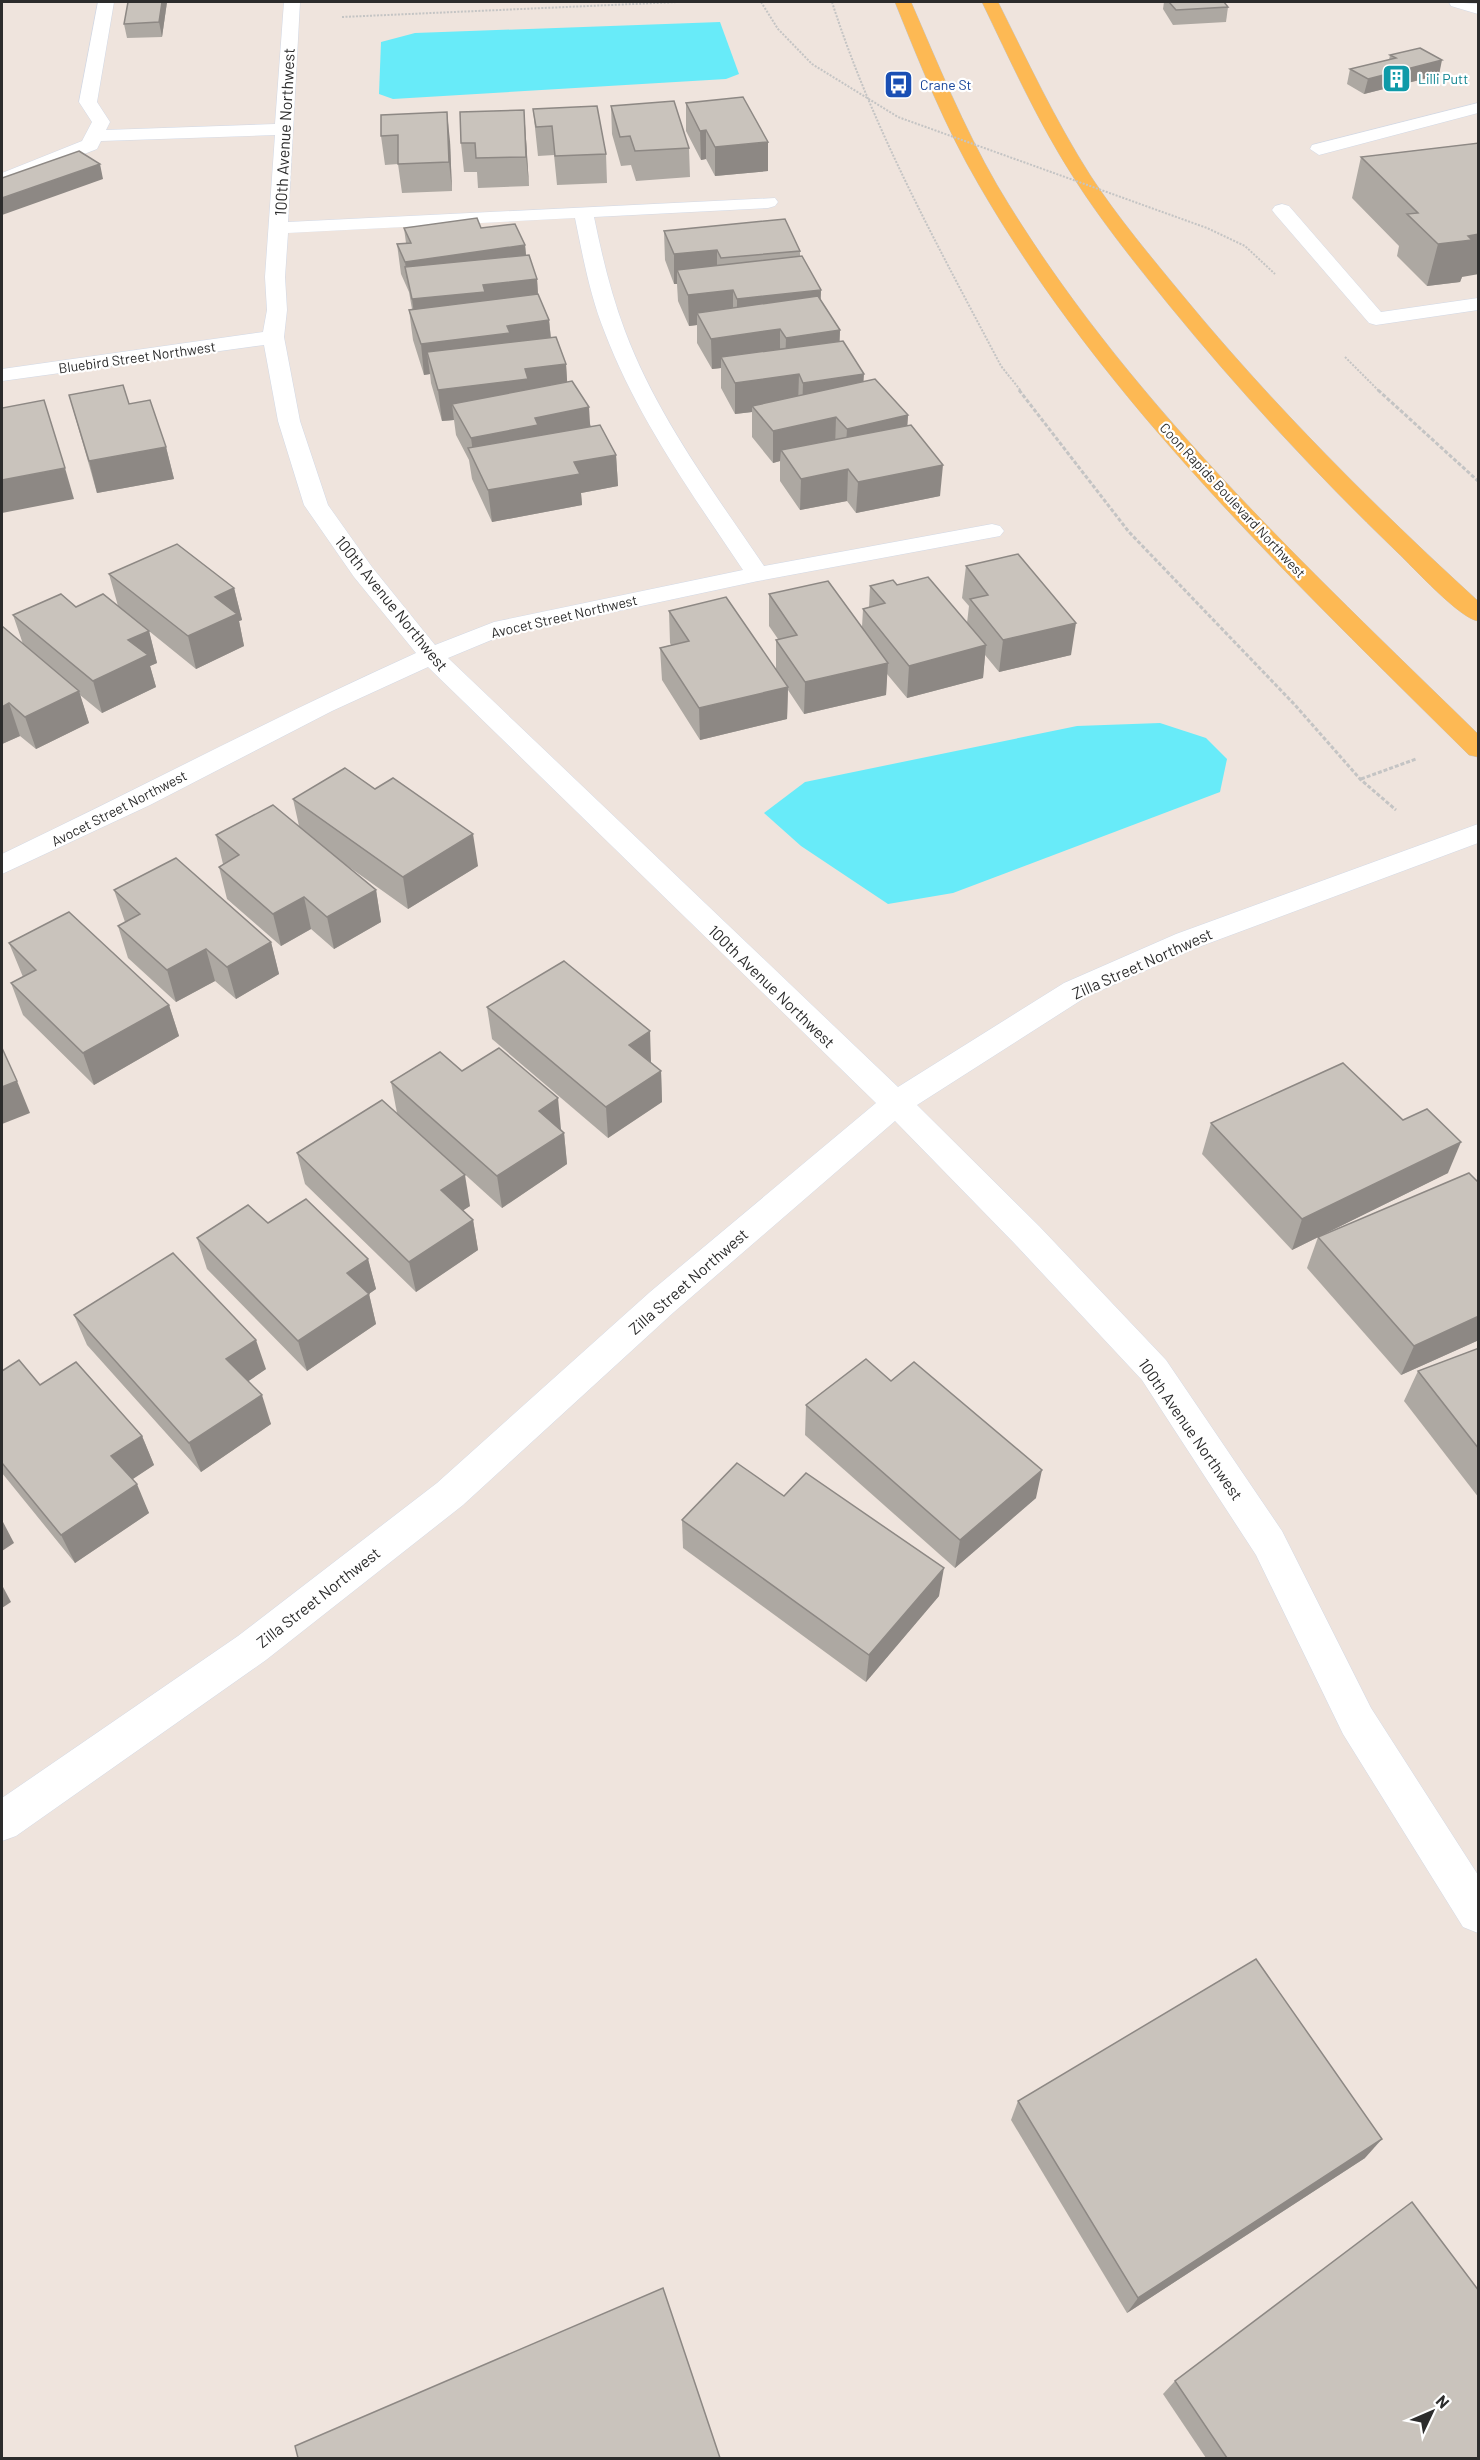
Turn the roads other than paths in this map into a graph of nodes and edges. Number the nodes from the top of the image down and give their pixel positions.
1 (106, 2) edge
2 (292, 2) edge
3 (903, 2) edge
4 (990, 2) edge
5 (1457, 2) edge
6 (1479, 9) edge
7 (1479, 108) edge
8 (284, 129) junction
9 (94, 136) junction
10 (1319, 149) dead end
11 (2, 180) edge
12 (768, 202) dead end
13 (1282, 210) dead end
14 (583, 211) junction
15 (279, 228) junction
16 (1479, 304) edge
17 (273, 337) junction
18 (2, 375) edge
19 (992, 531) dead end
20 (758, 574) junction
21 (1479, 614) edge
22 (431, 656) junction
23 (1479, 749) edge
24 (1479, 833) edge
25 (2, 865) edge
26 (896, 1103) junction
27 (2, 1822) edge
28 (1479, 1912) edge

1 - 9 street
2 - 8 street, 100th Avenue Northwest
3 - 23 main road, Coon Rapids Boulevard Northwest
4 - 21 main road
5 - 6 street
7 - 10 street
8 - 9 street
8 - 15 street, 100th Avenue Northwest
9 - 11 street
12 - 14 street
13 - 16 street
14 - 15 street
14 - 20 street
15 - 17 street, 100th Avenue Northwest
17 - 18 street, Bluebird Street Northwest
17 - 22 street, 100th Avenue Northwest
19 - 20 street, Avocet Street Northwest
20 - 22 street, Avocet Street Northwest
22 - 25 street, Avocet Street Northwest
22 - 26 street, 100th Avenue Northwest
24 - 26 street, Zilla Street Northwest
26 - 27 street, Zilla Street Northwest
26 - 28 street, 100th Avenue Northwest

